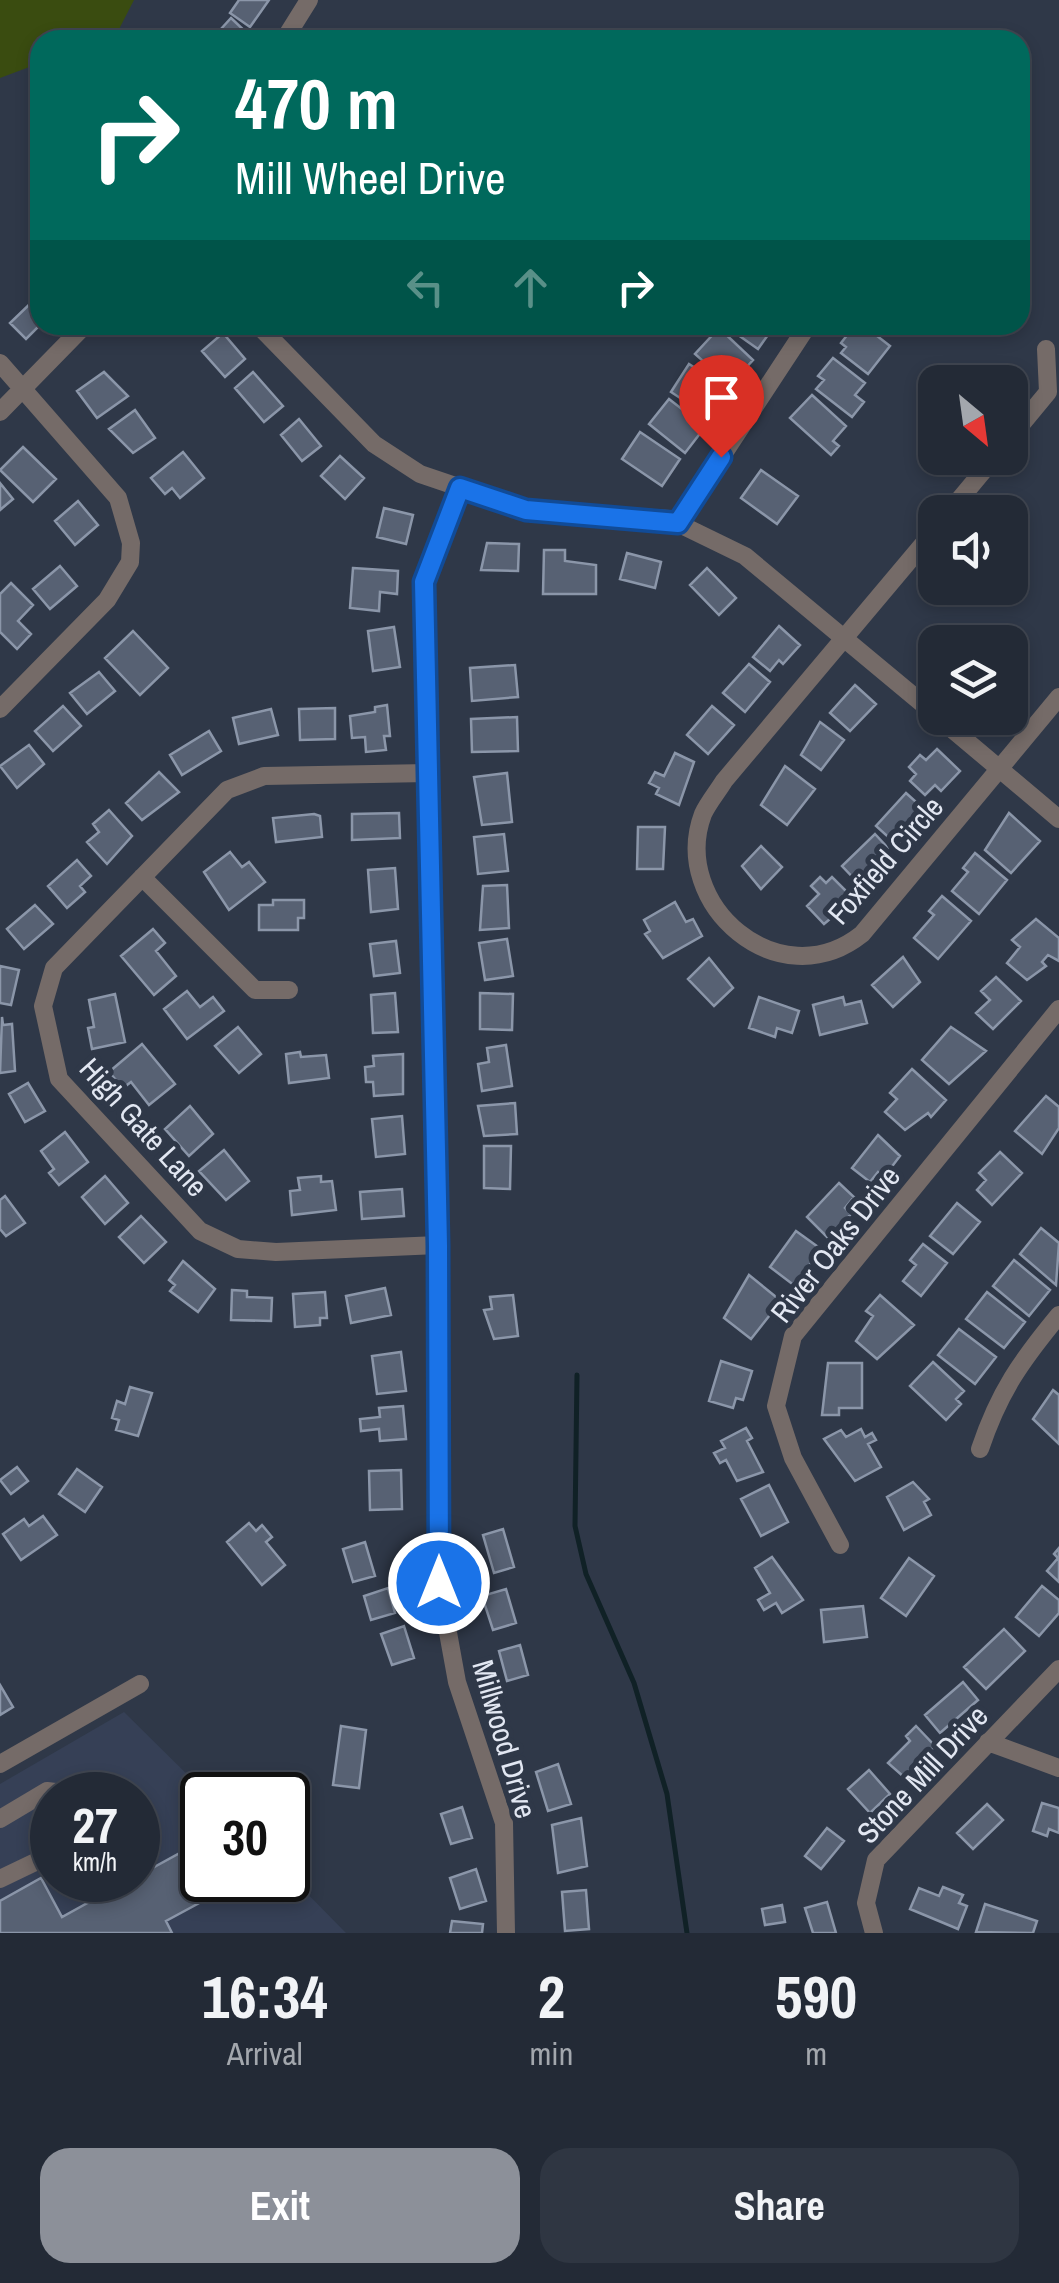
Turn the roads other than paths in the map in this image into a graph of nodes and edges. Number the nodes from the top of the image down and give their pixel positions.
1 (309, 0) edge
2 (290, 30) edge
3 (75, 335) edge
4 (268, 335) edge
5 (801, 335) edge
6 (1046, 349) dead end
7 (0, 363) edge
8 (22, 389) junction
9 (0, 412) edge
10 (1028, 416) edge
11 (980, 475) edge
12 (460, 488) junction
13 (963, 495) edge
14 (678, 523) junction
15 (918, 551) edge
16 (846, 639) junction
17 (1059, 697) edge
18 (918, 700) edge
19 (0, 709) edge
20 (960, 735) edge
21 (1000, 769) junction
22 (428, 773) junction
23 (1059, 819) edge
24 (142, 877) junction
25 (289, 990) dead end
26 (1059, 1009) edge
27 (438, 1245) junction
28 (1059, 1315) edge
29 (980, 1448) dead end
30 (840, 1545) dead end
31 (1059, 1668) edge
32 (140, 1684) dead end
33 (988, 1742) junction
34 (0, 1764) edge
35 (1059, 1768) edge
36 (30, 1800) edge
37 (0, 1819) edge
38 (30, 1865) edge
39 (0, 1880) edge
40 (506, 1933) edge
41 (874, 1933) edge

1 - 2 street
3 - 8 street
4 - 12 street
5 - 14 street
6 - 10 street
7 - 8 street
8 - 9 street
8 - 19 street
11 - 13 street
12 - 14 street
12 - 22 street, Millwood Drive
14 - 16 street
15 - 16 street, Foxfield Circle
16 - 18 street
16 - 21 street, Foxfield Circle
17 - 21 street, Foxfield Circle
20 - 21 street
21 - 23 street
22 - 24 street, High Gate Lane
22 - 27 street, Millwood Drive
24 - 25 street
24 - 27 street, High Gate Lane
26 - 30 street, River Oaks Drive
27 - 40 street, Millwood Drive
28 - 29 street
31 - 33 street, Stone Mill Drive
32 - 34 street
33 - 35 street
33 - 41 street, Stone Mill Drive
36 - 37 street
38 - 39 street

